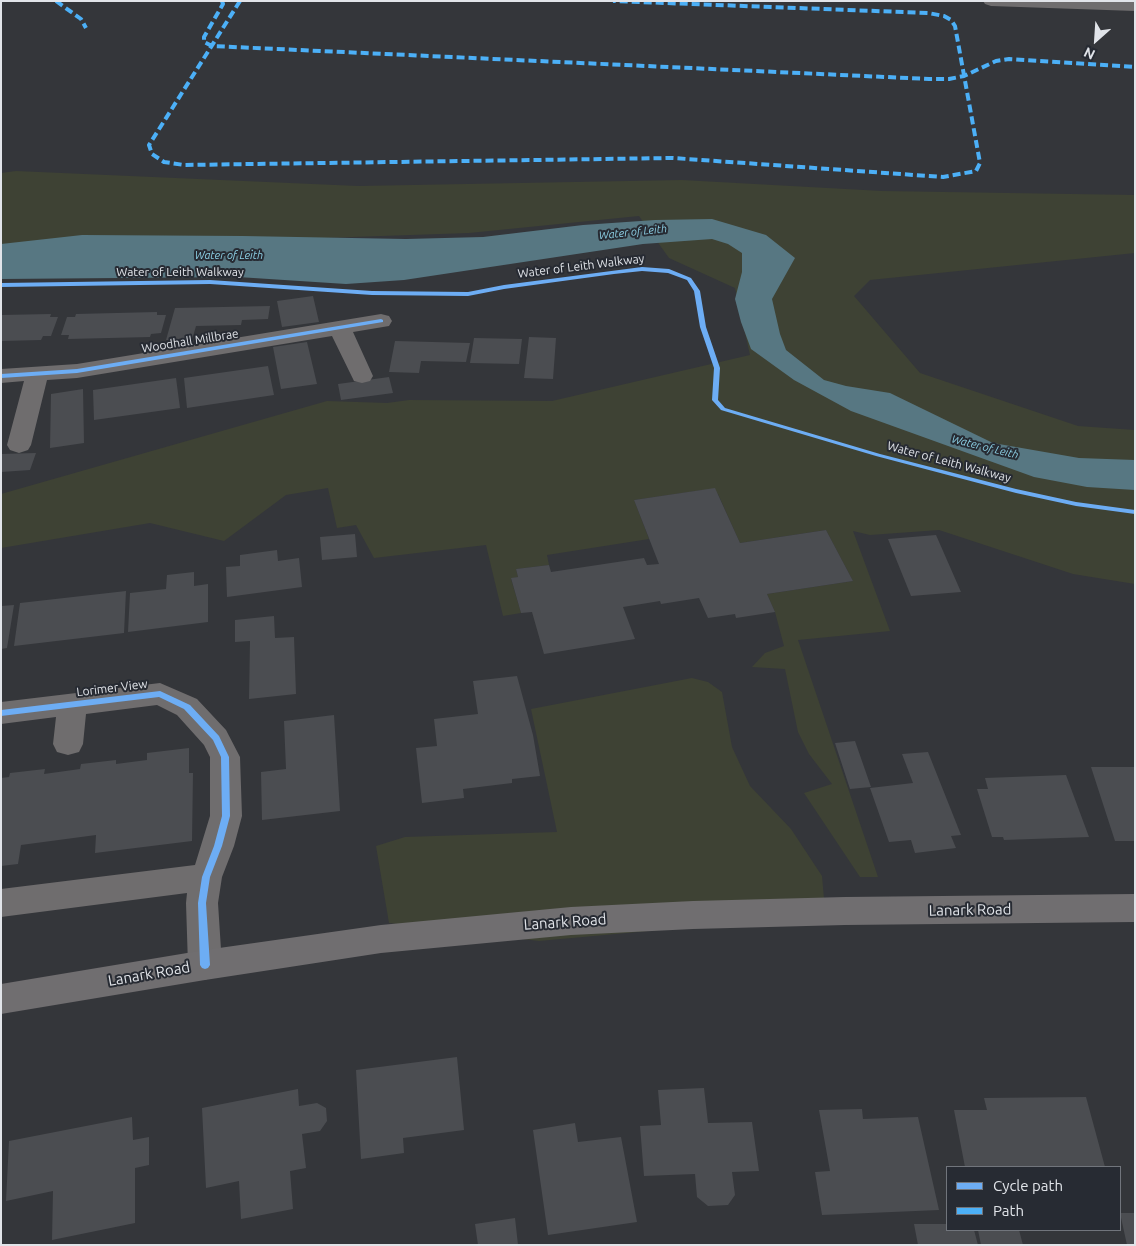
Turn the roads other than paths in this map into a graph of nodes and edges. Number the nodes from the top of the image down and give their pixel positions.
1 (991, 1) edge
2 (1135, 6) edge
3 (381, 321) dead end
4 (340, 328) junction
5 (37, 374) junction
6 (1, 376) edge
7 (362, 376) dead end
8 (19, 445) dead end
9 (72, 705) junction
10 (1, 713) edge
11 (68, 744) dead end
12 (206, 877) junction
13 (1, 903) edge
14 (1135, 908) edge
15 (206, 965) junction
16 (1, 999) edge

1 - 2 street
3 - 4 street, Woodhall Millbrae
4 - 5 street, Woodhall Millbrae
4 - 7 street
5 - 6 street, Woodhall Millbrae
5 - 8 street
9 - 10 street, Lorimer View
9 - 11 street, Lorimer View
9 - 12 street, Lorimer View
12 - 13 street
12 - 15 street, Lorimer View
14 - 15 main road, Lanark Road
15 - 16 main road, Lanark Road

